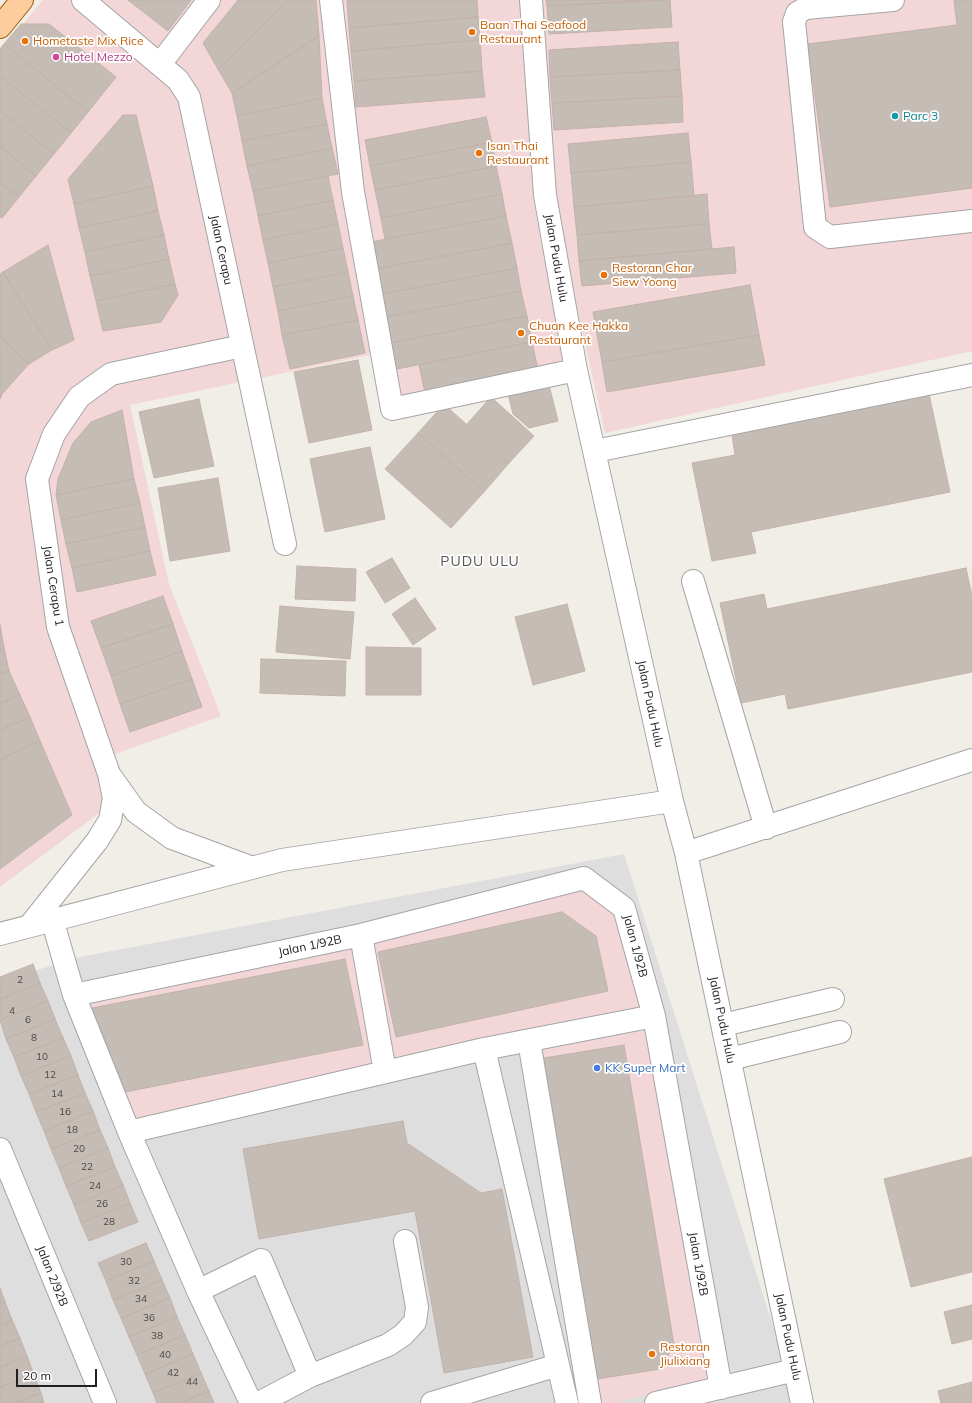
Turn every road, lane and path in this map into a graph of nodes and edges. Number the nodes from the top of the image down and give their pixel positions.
1 (22, 0) edge
2 (84, 0) edge
3 (209, 0) edge
4 (331, 0) edge
5 (531, 0) edge
6 (893, 0) edge
7 (0, 27) edge
8 (160, 64) junction
9 (972, 221) edge
10 (242, 346) junction
11 (576, 370) junction
12 (972, 375) edge
13 (595, 451) junction
14 (285, 544) dead end
15 (693, 581) dead end
16 (972, 760) edge
17 (109, 774) junction
18 (672, 801) junction
19 (766, 828) junction
20 (686, 854) junction
21 (250, 867) junction
22 (52, 919) junction
23 (31, 924) junction
24 (0, 934) edge
25 (361, 935) junction
26 (74, 995) junction
27 (833, 1000) dead end
28 (654, 1016) junction
29 (723, 1025) junction
30 (840, 1032) dead end
31 (529, 1041) junction
32 (484, 1049) junction
33 (730, 1059) junction
34 (385, 1072) junction
35 (129, 1132) junction
36 (0, 1149) edge
37 (405, 1240) dead end
38 (198, 1291) junction
39 (558, 1365) junction
40 (795, 1370) junction
41 (310, 1376) junction
42 (722, 1388) junction
43 (105, 1403) edge
44 (251, 1403) edge
45 (259, 1403) edge
46 (432, 1403) edge
47 (567, 1403) edge
48 (590, 1403) edge
49 (656, 1403) edge
50 (802, 1403) edge

1 - 7 main road
2 - 8 street, Jalan Cerapu
3 - 8 street
4 - 11 street
5 - 11 street, Jalan Pudu Hulu
6 - 9 street
8 - 10 street, Jalan Cerapu
10 - 14 street, Jalan Cerapu
10 - 17 street, Jalan Cerapu 1
11 - 13 street, Jalan Pudu Hulu
12 - 13 street
13 - 18 street, Jalan Pudu Hulu
15 - 19 street
16 - 19 street
17 - 21 street
17 - 23 street, Jalan Cerapu 1
18 - 20 street, Jalan Pudu Hulu
18 - 21 street
19 - 20 street
20 - 29 street, Jalan Pudu Hulu
21 - 22 street
22 - 23 street
22 - 26 street
23 - 24 street
25 - 26 street, Jalan 1/92B
25 - 28 street, Jalan 1/92B
25 - 34 street
26 - 35 street
27 - 29 street
28 - 31 street
28 - 42 street, Jalan 1/92B
29 - 33 street, Jalan Pudu Hulu
30 - 33 street
31 - 32 street
31 - 48 street
32 - 34 street
32 - 39 street
33 - 40 street, Jalan Pudu Hulu
34 - 35 street
35 - 38 street
36 - 43 street, Jalan 2/92B
37 - 41 street
38 - 41 street
38 - 44 street
39 - 46 street
39 - 47 street
40 - 42 street
40 - 50 street, Jalan Pudu Hulu
41 - 45 street
42 - 49 street

